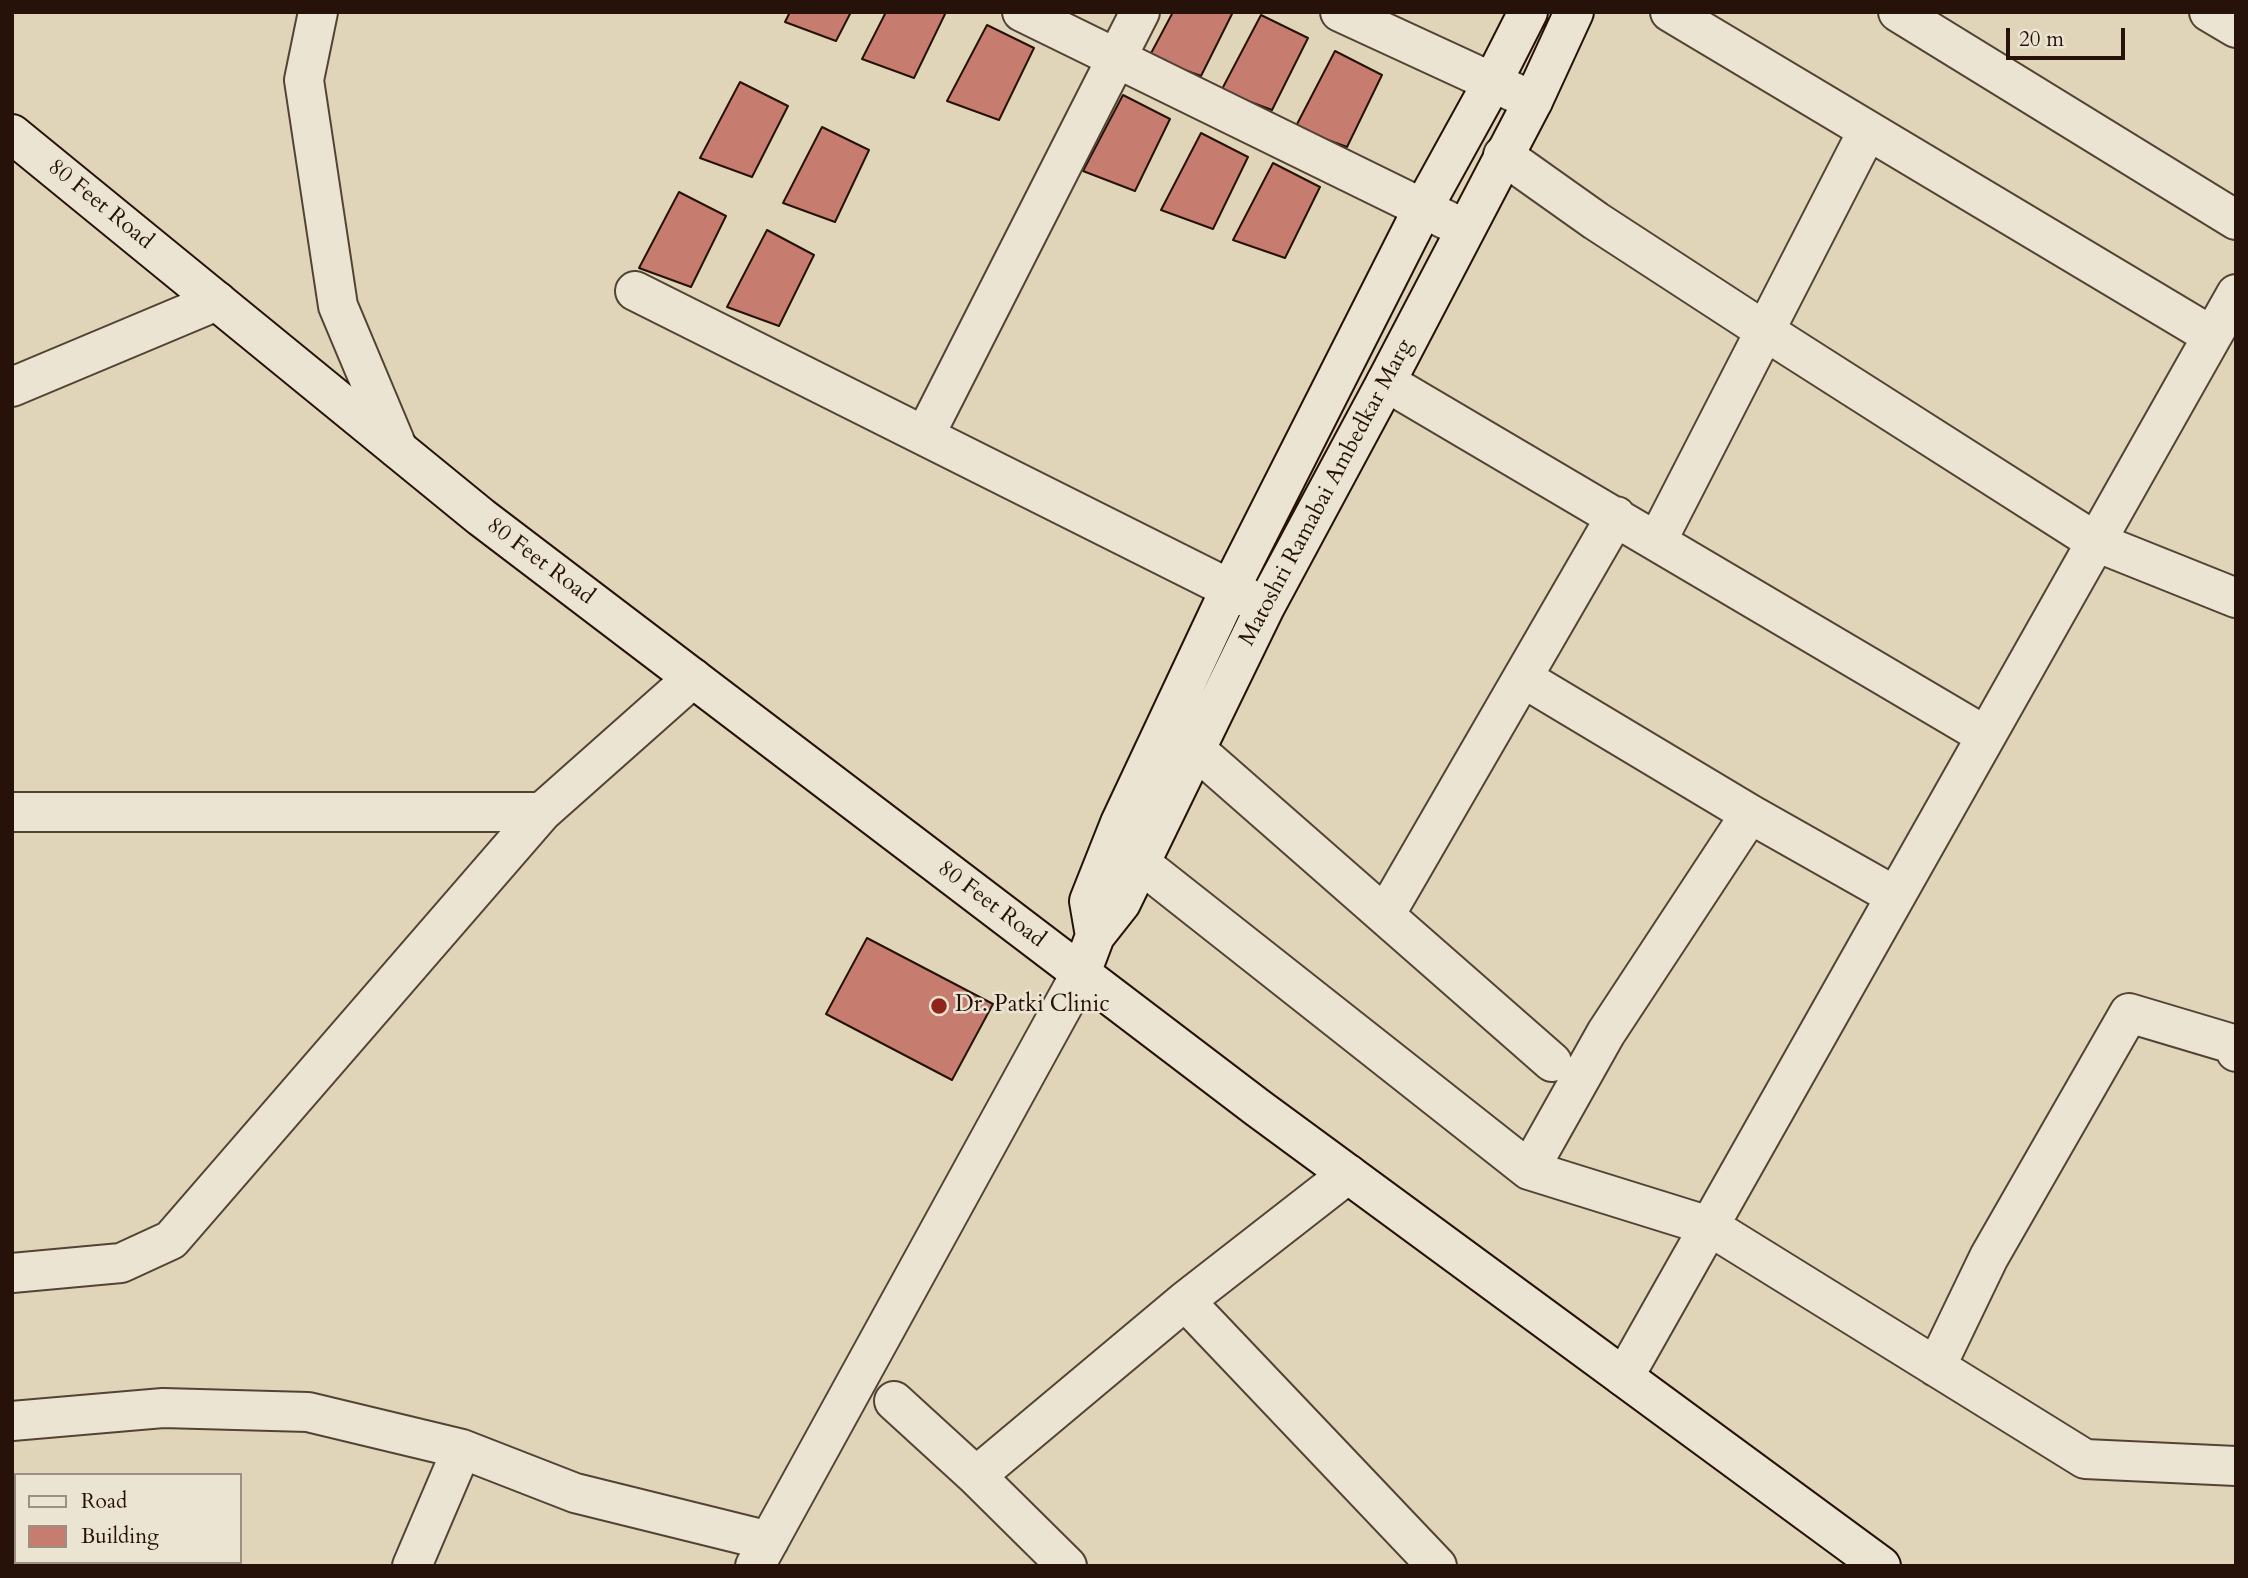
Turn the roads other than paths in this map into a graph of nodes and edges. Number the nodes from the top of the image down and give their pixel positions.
1 (318, 12) edge
2 (1021, 12) edge
3 (1140, 12) edge
4 (1340, 12) edge
5 (1528, 12) edge
6 (1574, 12) edge
7 (1670, 12) edge
8 (1898, 12) edge
9 (2209, 12) edge
10 (2236, 28) edge
11 (1117, 58) junction
12 (1492, 83) junction
13 (1533, 101) junction
14 (1867, 132) junction
15 (12, 134) edge
16 (1503, 155) junction
17 (1423, 208) junction
18 (2236, 219) edge
19 (1465, 229) junction
20 (635, 290) dead end
21 (2236, 294) edge
22 (217, 301) junction
23 (1765, 331) junction
24 (2212, 336) junction
25 (1386, 382) junction
26 (12, 387) edge
27 (925, 435) junction
28 (398, 449) junction
29 (1616, 516) junction
30 (1657, 541) junction
31 (2096, 542) junction
32 (1230, 589) junction
33 (2236, 598) edge
34 (1265, 607) junction
35 (693, 678) junction
36 (1523, 678) junction
37 (1986, 736) junction
38 (1194, 748) junction
39 (12, 812) edge
40 (542, 812) junction
41 (1750, 814) junction
42 (1140, 863) junction
43 (1895, 896) junction
44 (1385, 915) junction
45 (1096, 936) junction
46 (1081, 973) junction
47 (2236, 1052) edge
48 (1552, 1062) dead end
49 (1529, 1170) junction
50 (1348, 1174) junction
51 (1709, 1226) junction
52 (12, 1272) edge
53 (1185, 1301) junction
54 (1936, 1367) junction
55 (1624, 1377) junction
56 (894, 1401) dead end
57 (12, 1421) edge
58 (462, 1449) junction
59 (2236, 1466) edge
60 (976, 1476) junction
61 (762, 1553) edge
62 (412, 1566) edge
63 (1068, 1566) edge
64 (1437, 1566) edge
65 (1881, 1566) edge

1 - 28 street
2 - 11 street
3 - 11 street
4 - 12 street
5 - 12 street
6 - 13 street, Matoshri Ramabai Ambedkar Marg
7 - 14 street
8 - 18 street
9 - 10 street
11 - 17 street
11 - 27 street
12 - 13 street
12 - 17 street
13 - 16 street, Matoshri Ramabai Ambedkar Marg
14 - 23 street
14 - 24 street
15 - 22 street, 80 Feet Road
16 - 19 street, Matoshri Ramabai Ambedkar Marg
16 - 23 street
17 - 19 street
17 - 32 street
19 - 25 street, Matoshri Ramabai Ambedkar Marg
20 - 27 street
21 - 24 street
22 - 26 street
22 - 28 street, 80 Feet Road
23 - 30 street
23 - 31 street
24 - 31 street
25 - 29 street
25 - 34 street, Matoshri Ramabai Ambedkar Marg
27 - 32 street
28 - 35 street, 80 Feet Road
29 - 30 street
29 - 36 street
30 - 37 street
31 - 33 street
31 - 37 street
32 - 34 street
32 - 45 street
34 - 38 street, Matoshri Ramabai Ambedkar Marg
35 - 40 street
35 - 46 street, 80 Feet Road
36 - 41 street
36 - 44 street
37 - 43 street
38 - 42 street, Matoshri Ramabai Ambedkar Marg
38 - 44 street
39 - 40 street
40 - 52 street
41 - 43 street
41 - 49 street
42 - 45 street, Matoshri Ramabai Ambedkar Marg
42 - 49 street
43 - 51 street
44 - 48 street
45 - 46 street, Matoshri Ramabai Ambedkar Marg
46 - 50 street, 80 Feet Road
46 - 61 street, Matoshri Ramabai Ambedkar Marg
47 - 54 street
49 - 51 street
50 - 53 street
50 - 55 street, 80 Feet Road
51 - 54 street
51 - 55 street
53 - 60 street
53 - 64 street
54 - 59 street
55 - 65 street, 80 Feet Road
56 - 60 street
57 - 58 street
58 - 61 street
58 - 62 street
60 - 63 street

